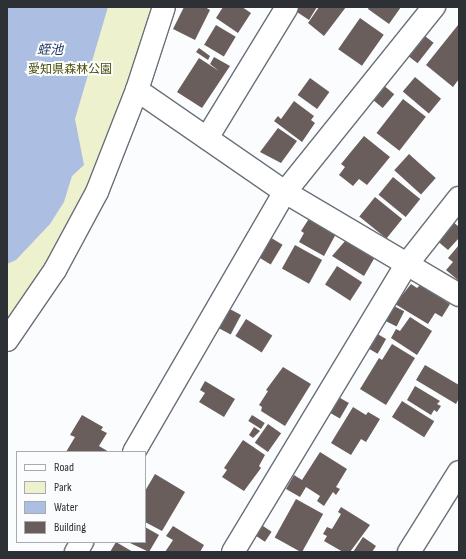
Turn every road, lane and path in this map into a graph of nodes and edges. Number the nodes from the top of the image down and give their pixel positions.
1 (164, 7) edge
2 (287, 7) edge
3 (434, 7) edge
4 (137, 90) junction
5 (207, 138) junction
6 (285, 192) junction
7 (459, 198) edge
8 (407, 264) junction
9 (459, 296) edge
10 (7, 340) edge
11 (135, 451) edge
12 (459, 472) edge
13 (81, 543) edge
14 (76, 552) edge
15 (233, 552) edge
16 (409, 552) edge

1 - 4 street
2 - 5 street
3 - 6 street
4 - 5 street
4 - 10 street
5 - 6 street
6 - 8 street
6 - 11 street
7 - 8 street
8 - 9 street
8 - 15 street
12 - 16 street
13 - 14 street

